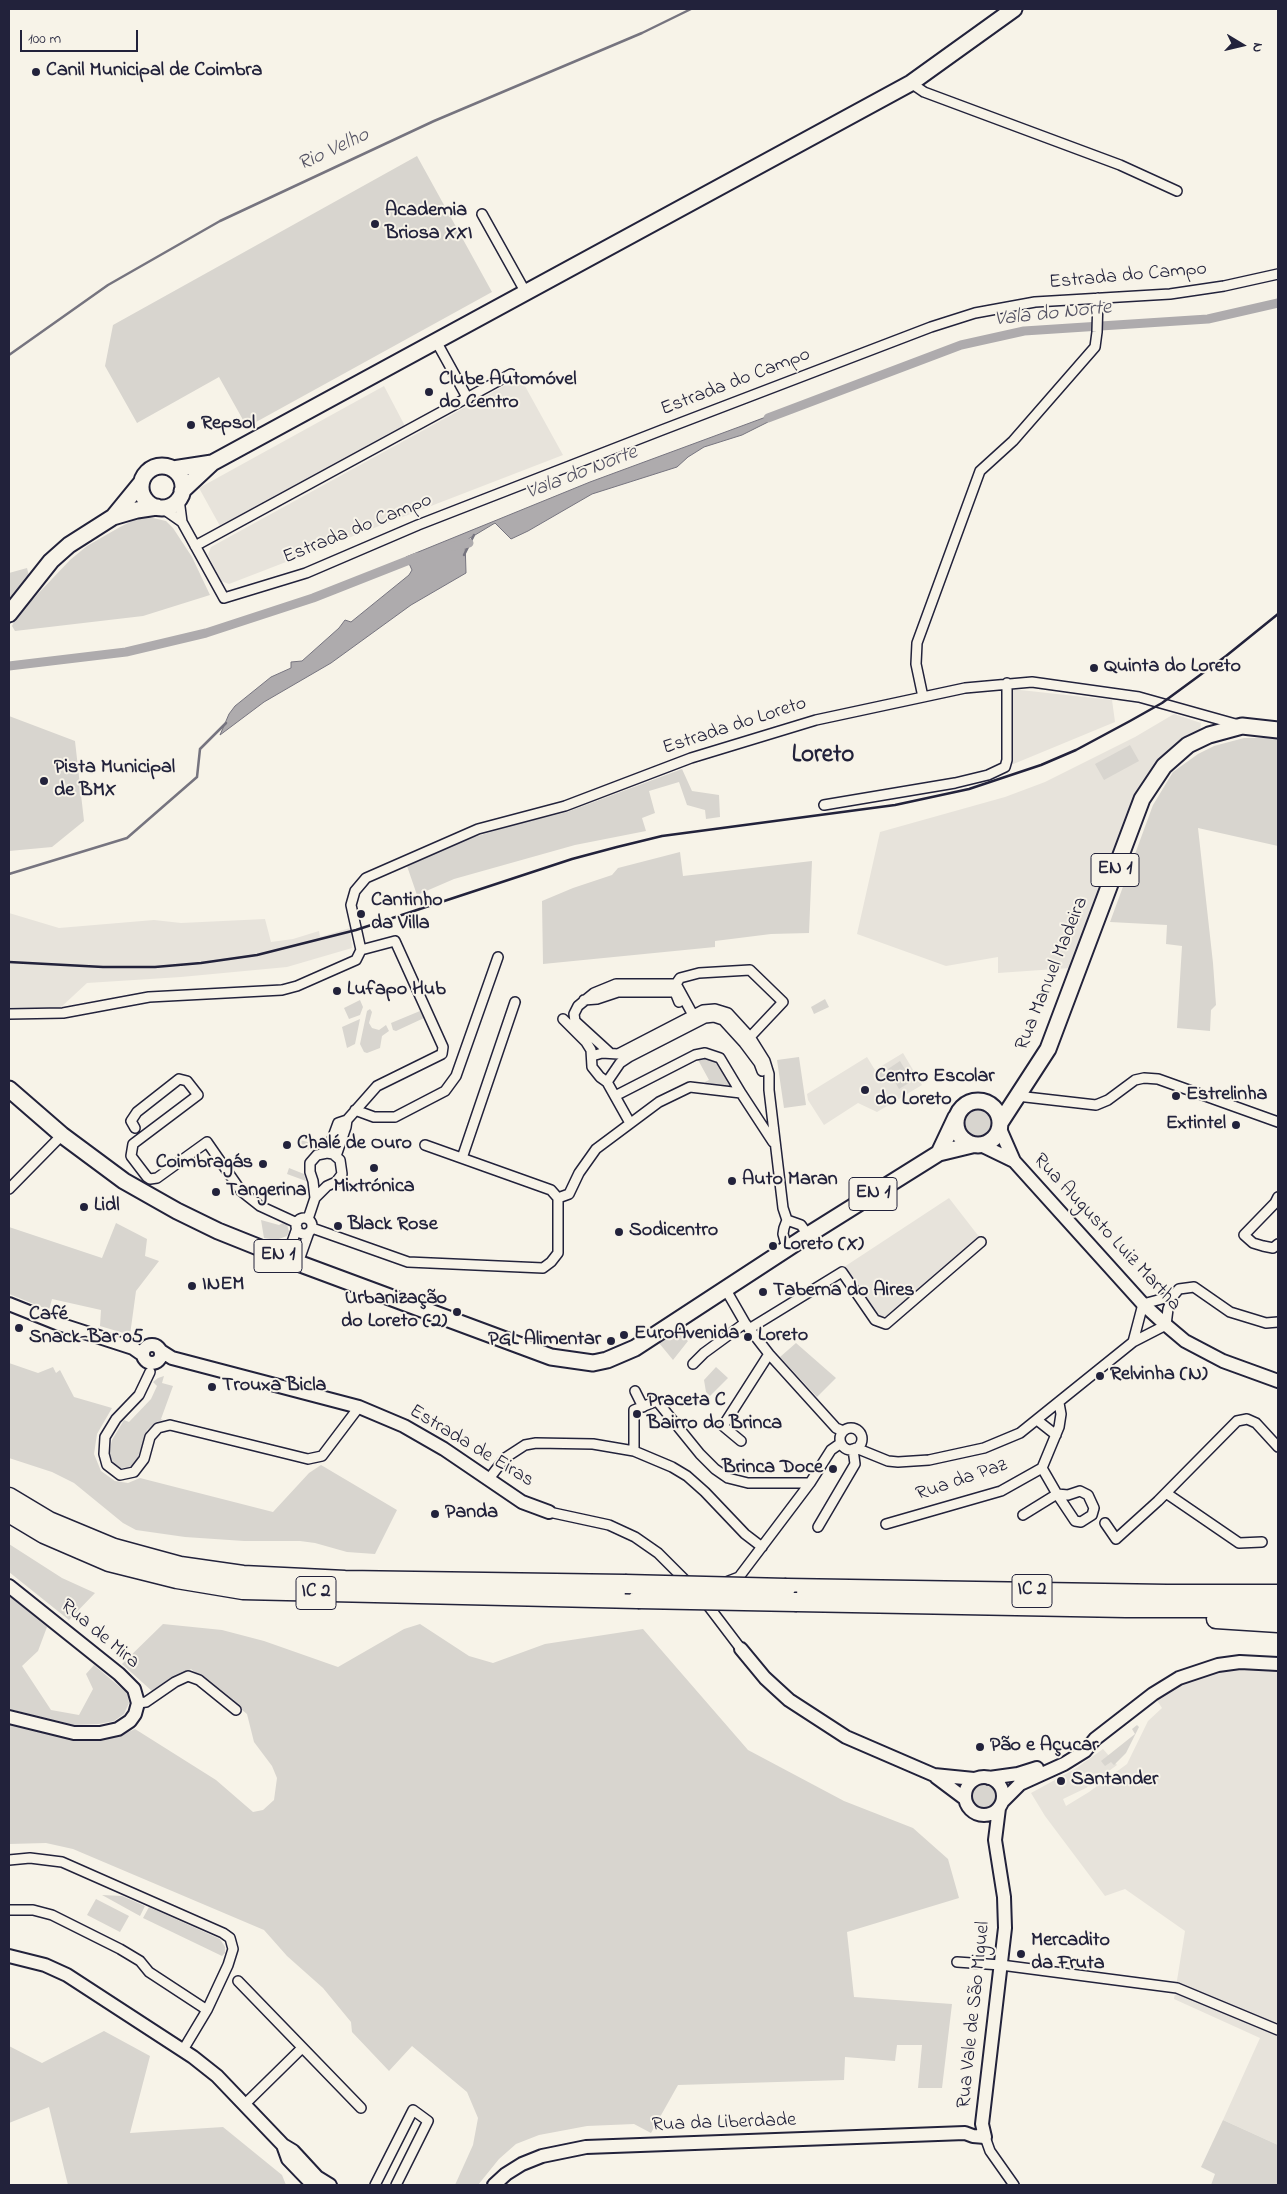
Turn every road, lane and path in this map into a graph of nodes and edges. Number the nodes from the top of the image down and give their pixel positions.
1 (1014, 9) edge
2 (911, 84) junction
3 (1177, 191) dead end
4 (482, 214) dead end
5 (1278, 274) edge
6 (526, 292) junction
7 (1098, 298) junction
8 (436, 341) junction
9 (512, 374) dead end
10 (468, 398) junction
11 (212, 463) junction
12 (174, 469) junction
13 (141, 483) junction
14 (181, 495) junction
15 (160, 508) junction
16 (113, 518) junction
17 (182, 522) junction
18 (195, 546) junction
19 (9, 614) edge
20 (1007, 683) junction
21 (924, 697) junction
22 (1242, 726) junction
23 (1278, 730) edge
24 (824, 805) dead end
25 (361, 950) junction
26 (498, 957) dead end
27 (676, 984) junction
28 (584, 1000) junction
29 (515, 1002) dead end
30 (9, 1014) edge
31 (690, 1016) junction
32 (562, 1019) dead end
33 (750, 1037) junction
34 (610, 1053) junction
35 (592, 1056) junction
36 (607, 1082) junction
37 (9, 1089) edge
38 (769, 1090) junction
39 (741, 1093) junction
40 (1019, 1093) junction
41 (615, 1096) junction
42 (984, 1101) junction
43 (355, 1110) junction
44 (956, 1117) junction
45 (1278, 1122) edge
46 (630, 1123) junction
47 (1000, 1126) junction
48 (135, 1128) dead end
49 (62, 1135) junction
50 (425, 1145) dead end
51 (775, 1145) junction
52 (976, 1145) junction
53 (939, 1153) junction
54 (332, 1154) junction
55 (462, 1158) junction
56 (1014, 1161) junction
57 (9, 1189) edge
58 (1278, 1197) edge
59 (315, 1198) junction
60 (558, 1198) junction
61 (788, 1220) junction
62 (297, 1225) junction
63 (309, 1226) junction
64 (808, 1235) junction
65 (981, 1242) dead end
66 (1278, 1244) edge
67 (787, 1248) junction
68 (292, 1261) junction
69 (726, 1290) junction
70 (1173, 1296) junction
71 (9, 1304) edge
72 (1143, 1304) junction
73 (1278, 1322) edge
74 (1166, 1325) junction
75 (747, 1326) junction
76 (1134, 1342) junction
77 (769, 1354) junction
78 (693, 1364) dead end
79 (150, 1372) dead end
80 (1278, 1381) edge
81 (635, 1391) dead end
82 (1059, 1403) junction
83 (359, 1407) junction
84 (643, 1407) junction
85 (1037, 1420) junction
86 (843, 1431) junction
87 (1056, 1435) junction
88 (861, 1437) junction
89 (740, 1441) dead end
90 (841, 1443) junction
91 (1278, 1447) edge
92 (854, 1449) junction
93 (634, 1451) junction
94 (875, 1457) junction
95 (1042, 1468) junction
96 (488, 1480) junction
97 (810, 1483) junction
98 (1166, 1493) junction
99 (9, 1497) edge
100 (549, 1512) joint
101 (9, 1513) edge
102 (1023, 1515) dead end
103 (1106, 1523) dead end
104 (886, 1524) dead end
105 (818, 1527) dead end
106 (1262, 1542) dead end
107 (762, 1546) junction
108 (1278, 1582) edge
109 (9, 1586) edge
110 (698, 1594) junction
111 (1278, 1594) edge
112 (792, 1595) junction
113 (1126, 1601) junction
114 (1278, 1608) edge
115 (1278, 1623) edge
116 (741, 1649) joint
117 (1278, 1664) edge
118 (138, 1703) junction
119 (236, 1710) dead end
120 (9, 1717) edge
121 (1095, 1739) junction
122 (934, 1775) junction
123 (989, 1778) junction
124 (974, 1779) junction
125 (964, 1798) junction
126 (1000, 1805) junction
127 (978, 1815) junction
128 (996, 1840) junction
129 (9, 1860) edge
130 (9, 1910) edge
131 (9, 1956) edge
132 (957, 1962) dead end
133 (1001, 1965) junction
134 (238, 1981) dead end
135 (207, 2010) junction
136 (1278, 2030) edge
137 (302, 2048) junction
138 (183, 2050) junction
139 (244, 2105) junction
140 (361, 2108) dead end
141 (982, 2124) junction
142 (965, 2133) junction
143 (985, 2137) junction
144 (283, 2145) junction
145 (313, 2185) edge
146 (330, 2185) edge
147 (375, 2185) edge
148 (396, 2185) edge
149 (494, 2185) edge
150 (1014, 2185) edge

1 - 2 main road
2 - 3 street
2 - 6 main road
4 - 6 street
5 - 7 street, Estrada do Campo
6 - 8 main road
7 - 18 street, Estrada do Campo
7 - 21 street
8 - 10 street
8 - 11 main road
9 - 10 street
10 - 18 street
11 - 12 main road
11 - 14 main road
12 - 13 main road
12 - 14 main road
13 - 15 main road
13 - 16 main road
14 - 15 main road
14 - 17 street
15 - 16 main road
15 - 17 street
16 - 19 main road
17 - 18 street
20 - 21 street, Estrada do Loreto
20 - 22 street, Estrada do Loreto
20 - 24 street
21 - 25 street, Estrada do Loreto
22 - 23 main road, Rua Manuel Madeira / EN 1
22 - 40 main road, Rua Manuel Madeira / EN 1
25 - 30 street
25 - 43 street
26 - 43 street
27 - 28 street
27 - 31 street
27 - 33 street
28 - 31 street
28 - 34 street
29 - 55 street
31 - 33 street
31 - 34 street
32 - 35 street
33 - 38 street
34 - 35 street
35 - 36 street
36 - 38 street
36 - 41 street
37 - 49 main road, EN 1
38 - 51 street
39 - 41 street
39 - 46 street
39 - 51 street
40 - 42 main road
40 - 45 street
40 - 47 main road, Rua Manuel Madeira / EN 1
41 - 46 street
42 - 44 main road
42 - 47 main road
43 - 54 street
44 - 52 main road
44 - 53 main road
46 - 60 street
47 - 52 main road, EN 1
47 - 56 street, Rua Augusto Luiz Martha
48 - 62 street
49 - 57 street
49 - 68 main road, EN 1
50 - 55 street
51 - 61 street
52 - 53 main road, EN 1
52 - 56 street, Rua Augusto Luiz Martha
53 - 64 main road, EN 1
54 - 59 street
54 - 59 street
55 - 60 street
56 - 72 street, Rua Augusto Luiz Martha
58 - 66 street
59 - 63 street
60 - 63 street
61 - 64 street
61 - 67 street
62 - 63 street
62 - 63 street
62 - 68 street
63 - 68 street
64 - 67 main road, EN 1
65 - 75 street
67 - 69 main road, EN 1
68 - 69 main road, EN 1
69 - 75 street
70 - 72 street
70 - 73 street
70 - 74 street
71 - 83 street, Estrada de Eiras
72 - 74 street, Rua Augusto Luiz Martha
72 - 76 street
74 - 76 street
74 - 80 street, Rua Augusto Luiz Martha
75 - 77 street
75 - 78 street
76 - 82 street
77 - 86 street
77 - 89 street
79 - 83 street
81 - 84 street
82 - 85 street
82 - 87 street
83 - 96 street, Estrada de Eiras
84 - 93 street
84 - 97 street
85 - 87 street
85 - 94 street
86 - 88 street
86 - 90 street
87 - 95 street
88 - 92 street
88 - 94 street
90 - 92 street
90 - 97 street
91 - 98 street
92 - 94 street
92 - 105 street
93 - 96 street
93 - 107 street
95 - 102 street
95 - 104 street, Rua da Paz
96 - 100 street, Estrada de Eiras
97 - 107 street
98 - 103 street
98 - 106 street
99 - 112 highway, IC 2, bridge
100 - 110 street, Estrada de Eiras
101 - 112 highway, IC 2, bridge
107 - 110 street
108 - 113 highway
109 - 118 street, Rua de Mira
110 - 116 street, Estrada de Eiras
111 - 113 highway, IC 2
112 - 113 highway, IC 2
113 - 114 highway, IC 2
113 - 115 highway
116 - 122 street, Estrada de Eiras
117 - 121 street
118 - 119 street
118 - 120 street, Rua de Mira
121 - 123 street
121 - 126 street
122 - 124 street, Estrada de Eiras
122 - 125 street, Estrada de Eiras
123 - 124 street
123 - 126 street
124 - 125 street
125 - 127 street
126 - 127 street
126 - 128 street, Rua Vale de São Miguel
127 - 128 street, Rua Vale de São Miguel
128 - 133 street, Rua Vale de São Miguel
129 - 135 street
130 - 135 street
131 - 138 street
132 - 133 street
133 - 136 street
133 - 141 street, Rua Vale de São Miguel
134 - 137 street
135 - 138 street
137 - 139 street
137 - 140 street
138 - 139 street
139 - 144 street
141 - 142 street, Rua da Liberdade
141 - 143 street, Rua Vale de São Miguel
142 - 143 street, Rua da Liberdade
142 - 149 street, Rua da Liberdade
143 - 150 street, Rua Vale de São Miguel
144 - 145 street
144 - 146 street
147 - 148 street

